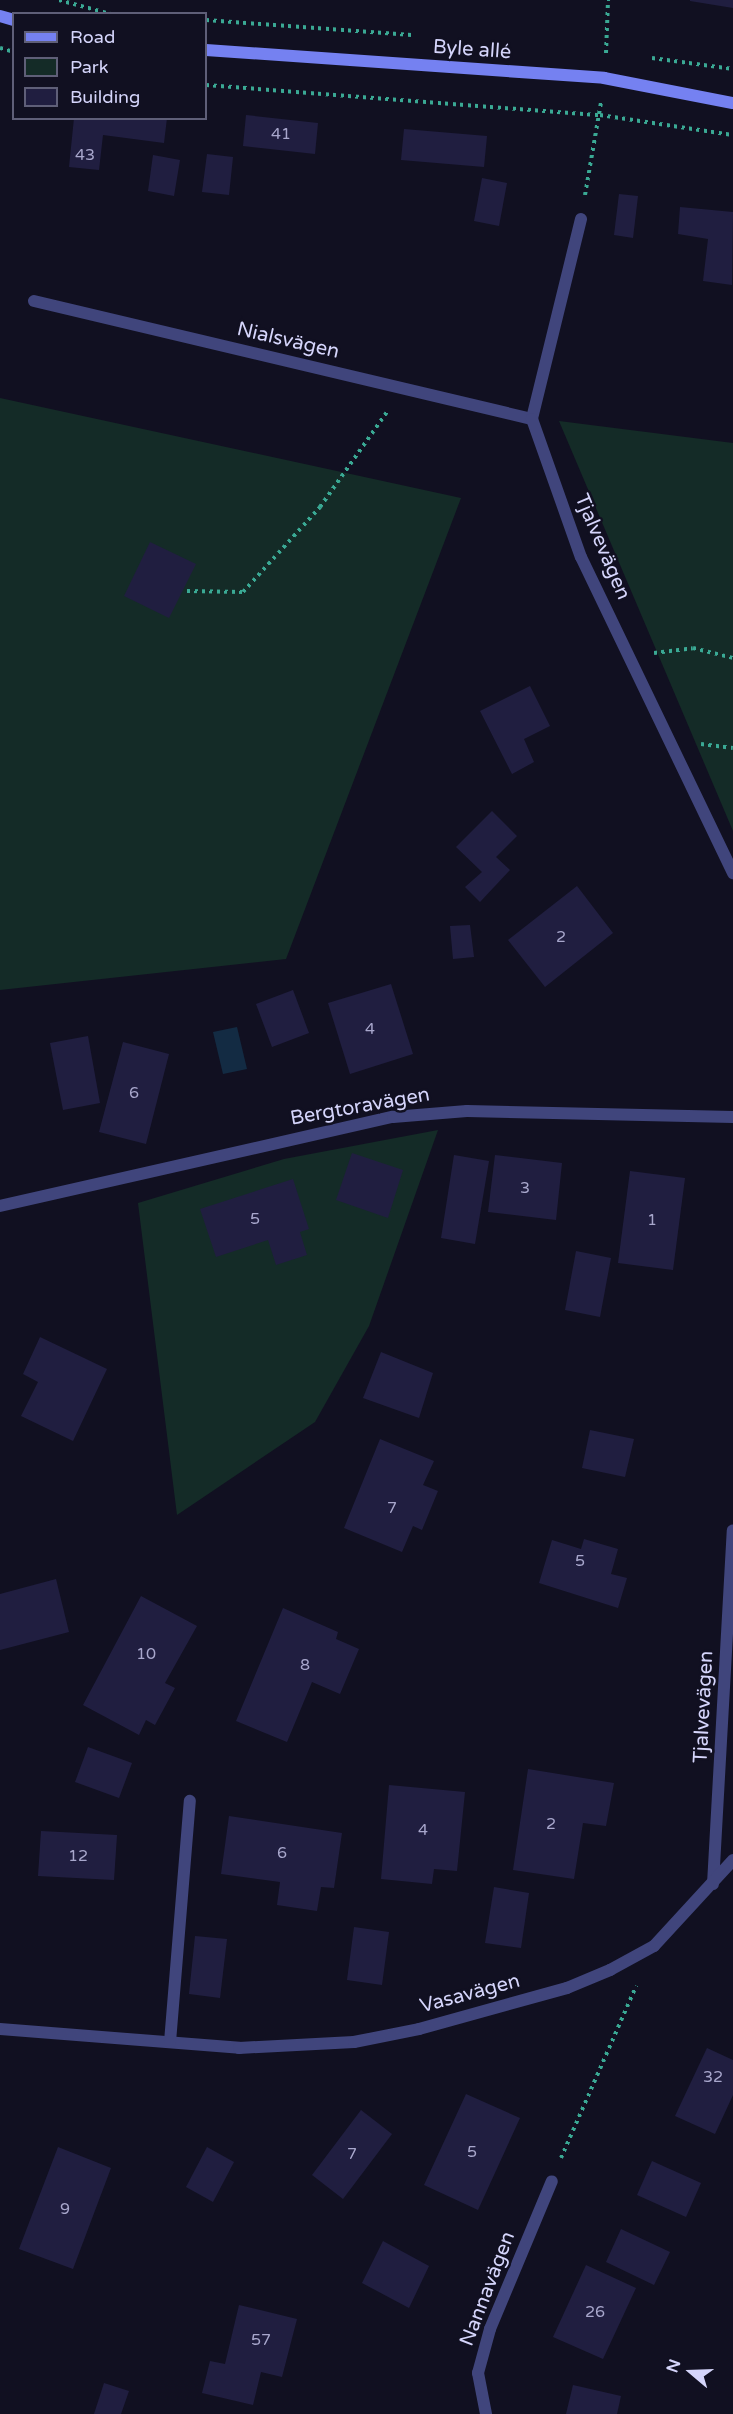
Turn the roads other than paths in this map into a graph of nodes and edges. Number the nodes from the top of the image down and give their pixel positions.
1 (207, 50) edge
2 (733, 103) edge
3 (581, 219) road end
4 (34, 301) dead end
5 (532, 419) junction
6 (733, 873) edge
7 (733, 1117) edge
8 (0, 1206) edge
9 (733, 1531) edge
10 (190, 1801) dead end
11 (733, 1860) edge
12 (713, 1884) junction
13 (0, 2029) edge
14 (170, 2043) junction
15 (552, 2181) road end
16 (486, 2414) edge

1 - 2 street, Byle allé
3 - 5 street
4 - 5 street, Nialsvägen
5 - 6 street, Tjalvevägen
7 - 8 street, Bergtoravägen
9 - 12 street, Tjalvevägen
10 - 14 street
11 - 12 street, Vasavägen
12 - 14 street, Vasavägen
13 - 14 street, Vasavägen
15 - 16 street, Nannavägen

